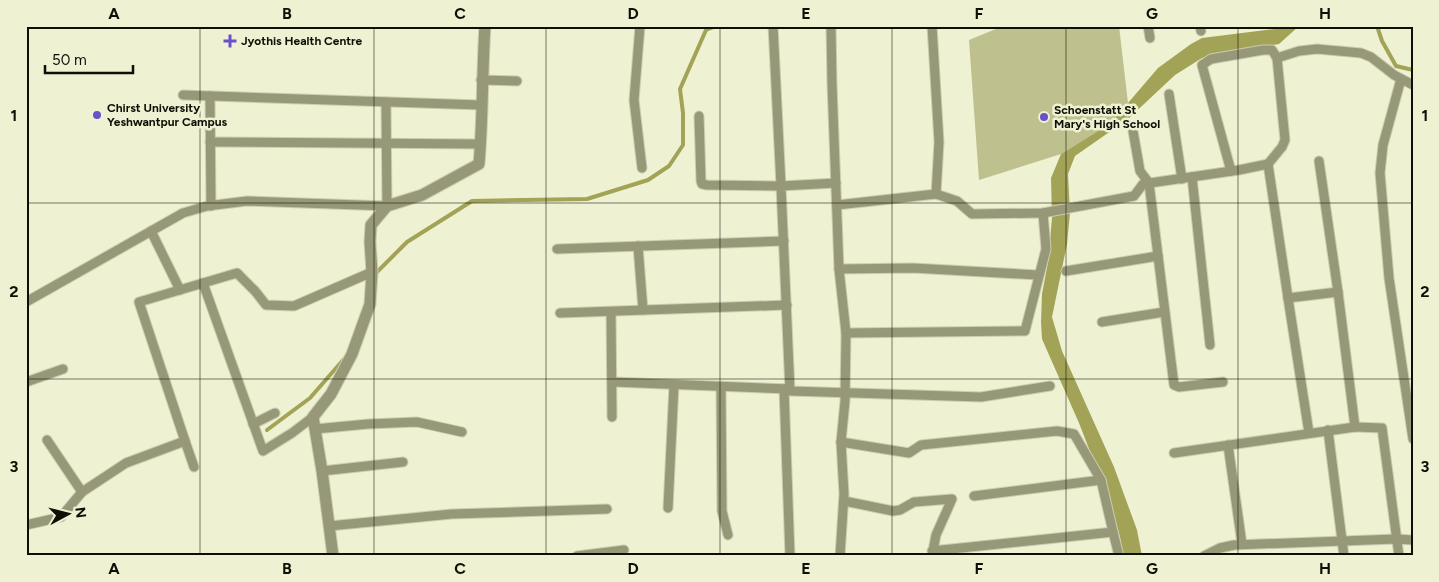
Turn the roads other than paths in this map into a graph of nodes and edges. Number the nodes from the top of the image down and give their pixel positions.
1 (485, 26) edge
2 (640, 26) edge
3 (774, 26) edge
4 (831, 26) edge
5 (932, 26) edge
6 (1148, 26) edge
7 (1150, 38) dead end
8 (1277, 58) junction
9 (1401, 79) junction
10 (481, 80) junction
11 (517, 81) dead end
12 (1413, 85) edge
13 (1169, 94) dead end
14 (183, 95) dead end
15 (210, 96) junction
16 (386, 102) junction
17 (481, 105) junction
18 (699, 116) dead end
19 (1133, 131) dead end
20 (210, 142) junction
21 (386, 143) junction
22 (480, 144) junction
23 (1319, 161) dead end
24 (1268, 164) junction
25 (642, 168) dead end
26 (1232, 171) junction
27 (1192, 177) junction
28 (1182, 178) junction
29 (836, 183) junction
30 (1149, 183) junction
31 (781, 186) junction
32 (936, 194) junction
33 (837, 205) junction
34 (211, 206) junction
35 (387, 206) junction
36 (1047, 212) junction
37 (151, 231) junction
38 (784, 241) junction
39 (638, 246) junction
40 (558, 249) dead end
41 (1158, 256) junction
42 (839, 269) junction
43 (1066, 271) dead end
44 (372, 272) junction
45 (1038, 274) junction
46 (203, 283) junction
47 (180, 290) junction
48 (1338, 292) junction
49 (1288, 298) junction
50 (26, 302) edge
51 (787, 306) junction
52 (643, 310) junction
53 (611, 312) junction
54 (1164, 312) junction
55 (560, 313) dead end
56 (1102, 322) dead end
57 (846, 333) junction
58 (1210, 345) dead end
59 (63, 369) dead end
60 (26, 382) edge
61 (613, 382) junction
62 (1223, 382) dead end
63 (674, 385) junction
64 (1050, 386) dead end
65 (721, 387) junction
66 (788, 389) junction
67 (844, 394) junction
68 (275, 413) dead end
69 (313, 417) junction
70 (612, 418) dead end
71 (253, 424) junction
72 (1355, 427) junction
73 (315, 429) junction
74 (1328, 430) junction
75 (462, 432) dead end
76 (1309, 433) junction
77 (1413, 439) edge
78 (47, 440) dead end
79 (185, 441) junction
80 (841, 442) junction
81 (1228, 445) junction
82 (1174, 453) dead end
83 (403, 462) dead end
84 (194, 467) dead end
85 (322, 471) junction
86 (1101, 480) junction
87 (82, 492) junction
88 (974, 496) dead end
89 (844, 501) junction
90 (668, 508) dead end
91 (607, 509) dead end
92 (26, 525) edge
93 (329, 526) junction
94 (1113, 532) junction
95 (728, 535) dead end
96 (1396, 539) junction
97 (1342, 540) junction
98 (1413, 540) edge
99 (1242, 544) junction
100 (624, 550) dead end
101 (932, 553) edge
102 (333, 556) edge
103 (577, 556) edge
104 (790, 556) edge
105 (840, 556) edge
106 (1119, 556) edge
107 (1204, 556) edge
108 (1344, 556) edge
109 (1399, 556) edge

1 - 10 street
2 - 25 street
3 - 31 street
4 - 29 street
5 - 32 street
6 - 7 street
8 - 9 street
8 - 24 street
8 - 26 street
9 - 12 street
9 - 77 street
10 - 11 street
10 - 17 street
13 - 28 street
14 - 15 street
15 - 16 street
15 - 20 street
16 - 17 street
16 - 21 street
17 - 22 street
18 - 31 street
19 - 30 street
20 - 21 street
20 - 34 street
21 - 22 street
21 - 35 street
22 - 35 street
23 - 48 street
24 - 26 street
24 - 49 street
26 - 27 street
27 - 28 street
27 - 58 street
28 - 30 street
29 - 31 street
29 - 33 street
30 - 36 street
30 - 41 street
31 - 38 street
32 - 33 street
32 - 36 street
33 - 42 street
34 - 35 street
34 - 37 street
35 - 44 street
36 - 45 street
37 - 47 street
37 - 50 street
38 - 39 street
38 - 51 street
39 - 40 street
39 - 52 street
41 - 43 street
41 - 54 street
42 - 45 street
42 - 57 street
44 - 46 street
44 - 69 street
45 - 57 street
46 - 47 street
46 - 71 street
47 - 79 street
48 - 49 street
48 - 72 street
49 - 76 street
51 - 52 street
51 - 66 street
52 - 53 street
53 - 55 street
53 - 61 street
54 - 56 street
54 - 62 street
57 - 67 street
59 - 60 street
61 - 63 street
61 - 70 street
63 - 65 street
63 - 90 street
64 - 67 street
65 - 66 street
65 - 95 street
66 - 67 street
66 - 104 street
67 - 80 street
68 - 71 street
69 - 71 street
69 - 73 street
72 - 74 street
72 - 96 street
73 - 75 street
73 - 85 street
74 - 76 street
74 - 97 street
76 - 81 street
78 - 87 street
79 - 84 street
79 - 87 street
80 - 86 street
80 - 89 street
81 - 82 street
81 - 99 street
83 - 85 street
85 - 93 street
86 - 88 street
86 - 94 street
87 - 92 street
89 - 101 street
89 - 105 street
91 - 93 street
93 - 102 street
94 - 101 street
94 - 106 street
96 - 97 street
96 - 98 street
96 - 109 street
97 - 99 street
97 - 108 street
99 - 107 street
100 - 103 street

